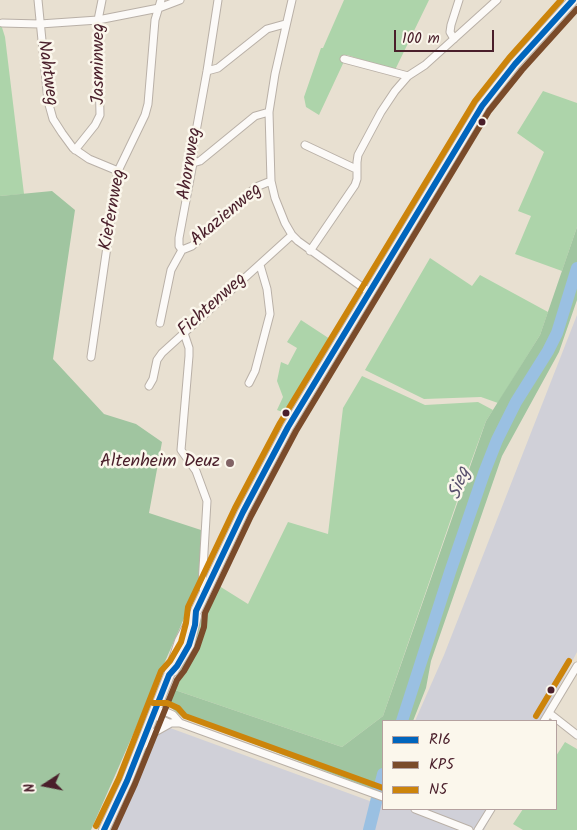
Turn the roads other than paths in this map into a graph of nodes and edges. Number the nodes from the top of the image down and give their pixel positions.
1 (38, 0) edge
2 (102, 0) edge
3 (161, 0) edge
4 (180, 0) edge
5 (218, 0) edge
6 (292, 0) edge
7 (459, 0) edge
8 (497, 0) edge
9 (573, 2) edge
10 (159, 8) junction
11 (98, 20) junction
12 (2, 22) dead end
13 (40, 24) junction
14 (285, 24) junction
15 (454, 39) junction
16 (344, 59) dead end
17 (207, 71) junction
18 (408, 76) junction
19 (269, 112) junction
20 (305, 145) dead end
21 (75, 150) junction
22 (193, 163) junction
23 (356, 169) junction
24 (118, 171) junction
25 (271, 181) junction
26 (292, 235) junction
27 (182, 250) junction
28 (310, 251) junction
29 (260, 264) junction
30 (370, 292) junction
31 (160, 323) dead end
32 (184, 332) junction
33 (91, 357) dead end
34 (249, 383) dead end
35 (149, 386) dead end
36 (205, 593) junction
37 (577, 666) edge
38 (154, 712) junction
39 (549, 713) junction
40 (545, 720) edge
41 (176, 723) junction
42 (577, 735) edge
43 (138, 752) junction
44 (382, 797) edge
45 (418, 810) edge
46 (490, 810) edge
47 (104, 830) edge
48 (469, 830) edge
49 (478, 830) edge

1 - 13 street, Nahtweg
2 - 11 street, Jasminweg
3 - 10 street, Kiefernweg
4 - 10 street
5 - 17 street, Ahornweg
6 - 14 street
7 - 15 street
8 - 15 street
9 - 30 main road
10 - 11 street
10 - 24 street, Kiefernweg
11 - 13 street
11 - 21 street, Jasminweg
12 - 13 street
13 - 21 street, Nahtweg
14 - 17 street
14 - 19 street
15 - 18 street
16 - 18 street
17 - 22 street, Ahornweg
18 - 23 street
19 - 22 street
19 - 25 street
20 - 23 street
21 - 24 street, Nahtweg
22 - 27 street, Ahornweg
23 - 28 street
24 - 33 street, Kiefernweg
25 - 26 street
25 - 27 street, Akazienweg
26 - 28 street
26 - 29 street, Fichtenweg
27 - 31 street, Ahornweg
28 - 30 street
29 - 32 street, Fichtenweg
29 - 34 street
30 - 36 main road
32 - 35 street, Fichtenweg
32 - 36 street
36 - 38 main road
37 - 39 street
38 - 41 street
38 - 43 main road
39 - 40 street
39 - 42 street
41 - 43 street
41 - 44 street
43 - 47 main road
45 - 48 street
46 - 49 street

